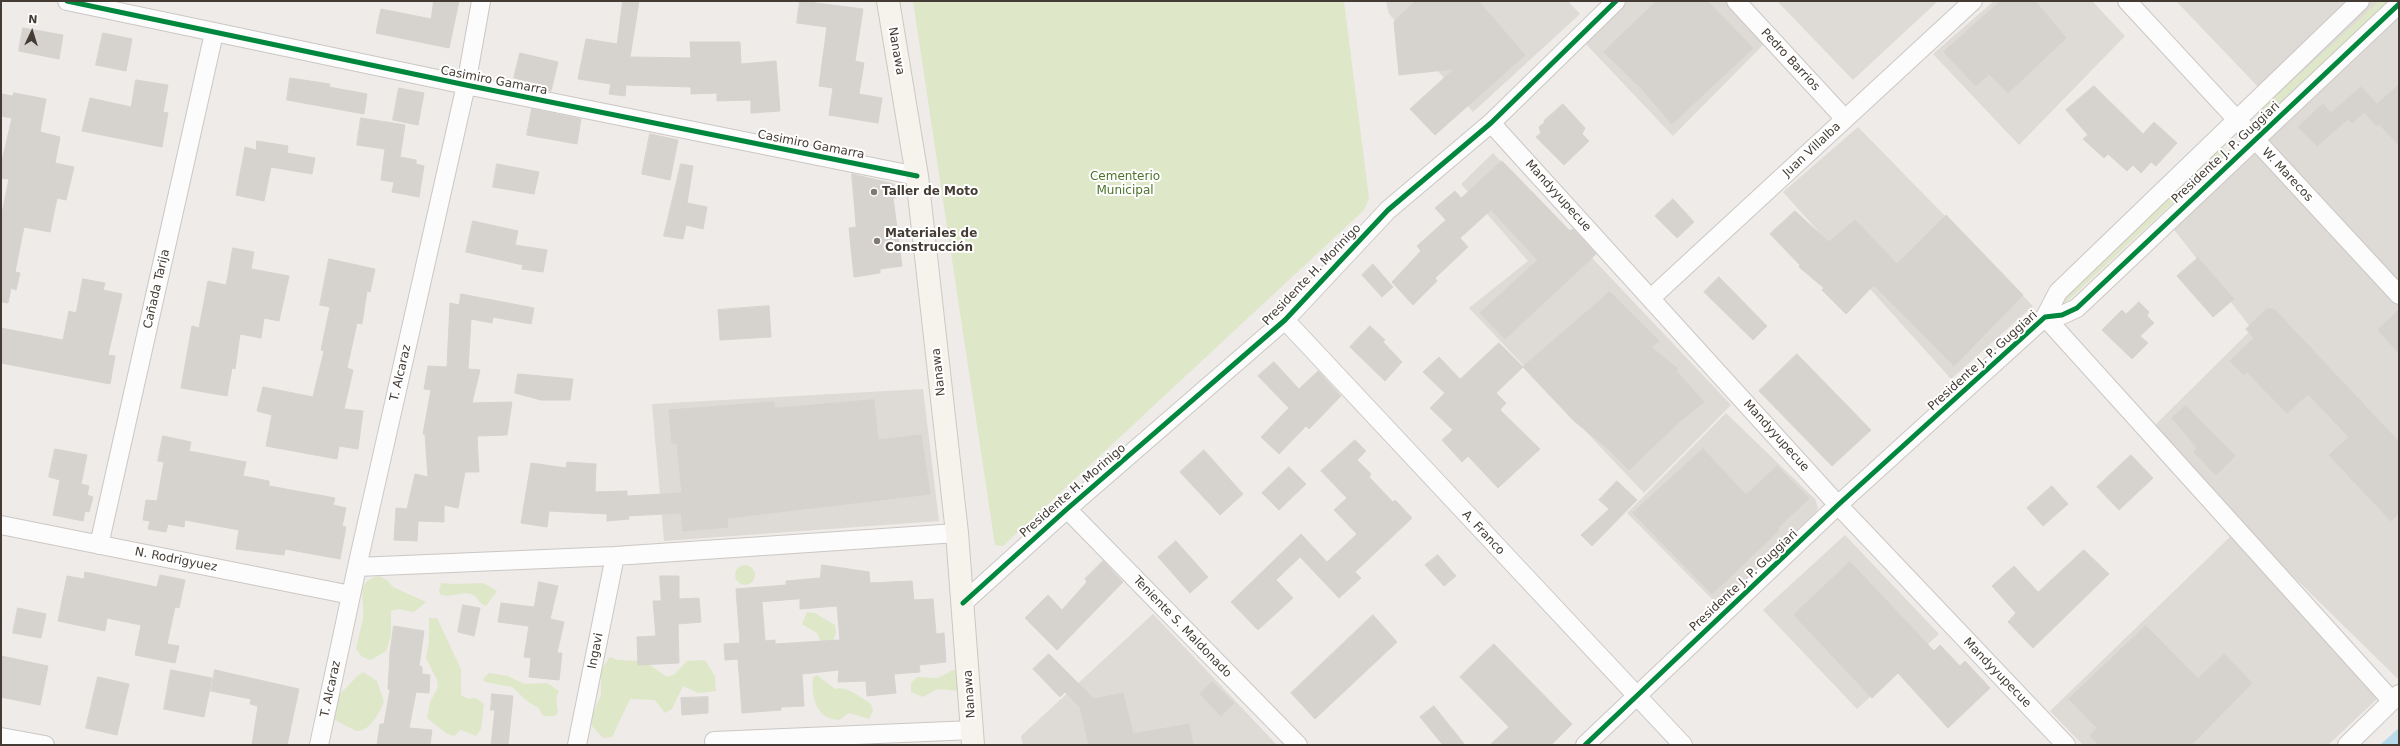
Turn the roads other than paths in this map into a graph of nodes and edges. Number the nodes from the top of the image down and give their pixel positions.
1 (67, 1) edge
2 (481, 1) edge
3 (888, 1) edge
4 (1616, 1) edge
5 (1736, 1) edge
6 (1973, 1) edge
7 (2127, 1) edge
8 (2360, 1) edge
9 (2399, 4) edge
10 (214, 33) junction
11 (466, 85) junction
12 (1845, 120) junction
13 (2235, 120) junction
14 (1491, 123) junction
15 (2253, 140) junction
16 (917, 176) junction
17 (2399, 295) edge
18 (1652, 298) junction
19 (2045, 317) junction
20 (1285, 320) junction
21 (1838, 505) junction
22 (1067, 509) junction
23 (1, 525) edge
24 (957, 533) junction
25 (99, 545) junction
26 (614, 556) junction
27 (357, 567) junction
28 (351, 595) junction
29 (963, 603) junction
30 (1636, 697) junction
31 (2395, 697) edge
32 (1, 737) edge
33 (973, 738) edge
34 (714, 741) dead end
35 (45, 745) edge
36 (319, 745) edge
37 (577, 745) edge
38 (1298, 745) edge
39 (1585, 745) edge
40 (1683, 745) edge
41 (2066, 745) edge
42 (2347, 745) edge

1 - 10 street, Casimiro Gamarra
2 - 11 street, T. Alcaraz
3 - 16 street, Nanawa
4 - 14 street, Presidente H. Morinigo
5 - 12 street, Pedro Barrios
6 - 12 street, Juan Villalba
7 - 13 street, W. Marecos
8 - 13 street
9 - 15 street, Presidente J. P. Guggiari
10 - 11 street, Casimiro Gamarra
10 - 25 street, Cañada Tarija
11 - 16 street, Casimiro Gamarra
11 - 27 street, T. Alcaraz
12 - 18 street, Juan Villalba
13 - 15 street, W. Marecos
13 - 19 street
14 - 18 street, Mandyyupecue
14 - 20 street, Presidente H. Morinigo
15 - 17 street, W. Marecos
15 - 19 street, Presidente J. P. Guggiari
16 - 24 street, Nanawa
18 - 21 street, Mandyyupecue
19 - 21 street, Presidente J. P. Guggiari
19 - 31 street
20 - 22 street, Presidente H. Morinigo
20 - 30 street, A. Franco
21 - 30 street, Presidente J. P. Guggiari
21 - 41 street, Mandyyupecue
22 - 29 street, Presidente H. Morinigo
22 - 38 street, Teniente S. Maldonado
23 - 25 street, N. Rodrigyuez
24 - 26 street
24 - 29 street, Nanawa
25 - 28 street, N. Rodrigyuez
26 - 27 street
26 - 37 street, Ingavi
27 - 28 street, T. Alcaraz
28 - 36 street, T. Alcaraz
29 - 33 street, Nanawa
30 - 39 street, Presidente J. P. Guggiari
30 - 40 street, A. Franco
31 - 42 street
32 - 35 street
33 - 34 street

